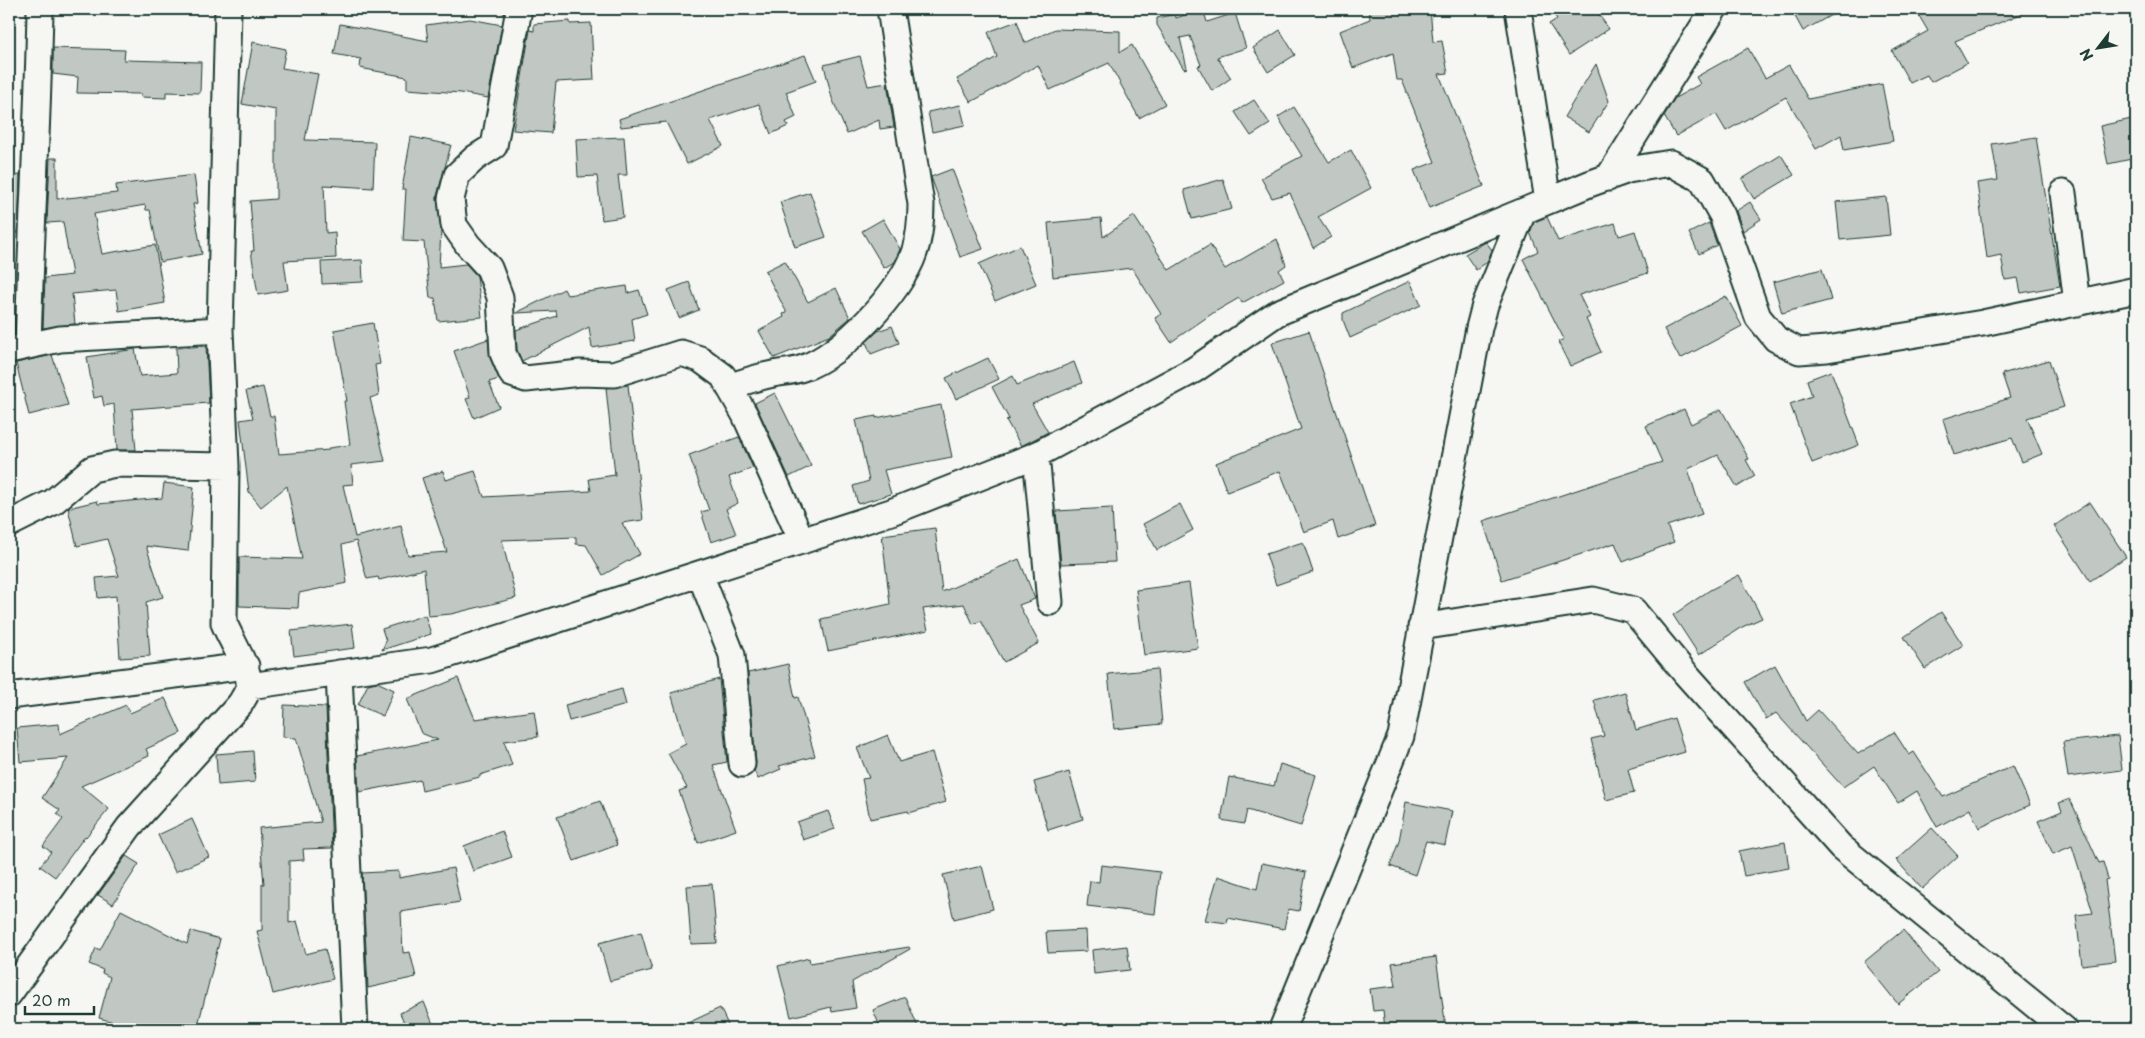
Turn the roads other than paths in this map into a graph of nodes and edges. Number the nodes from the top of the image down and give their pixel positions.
1 (40, 9) edge
2 (228, 9) edge
3 (519, 9) edge
4 (890, 9) edge
5 (1518, 9) edge
6 (1714, 9) edge
7 (1608, 178) junction
8 (2063, 193) dead end
9 (1548, 201) junction
10 (1523, 212) junction
11 (2136, 290) edge
12 (2077, 303) junction
13 (220, 330) junction
14 (18, 348) edge
15 (729, 387) junction
16 (1036, 455) junction
17 (226, 466) junction
18 (9, 524) edge
19 (802, 541) junction
20 (700, 574) junction
21 (1050, 602) dead end
22 (1421, 627) junction
23 (339, 673) junction
24 (248, 676) junction
25 (9, 696) edge
26 (742, 764) dead end
27 (9, 994) edge
28 (355, 1029) edge
29 (1282, 1029) edge
30 (2064, 1029) edge

1 - 14 street
2 - 13 street
3 - 15 street
4 - 15 street
5 - 9 street
6 - 7 street
7 - 9 street
7 - 12 street
8 - 12 street
9 - 10 street
10 - 16 street
10 - 22 street
11 - 12 street
13 - 14 street
13 - 17 street
15 - 19 street
16 - 19 street
16 - 21 street
17 - 18 street
17 - 24 street
19 - 20 street
20 - 23 street
20 - 26 street
22 - 29 street
22 - 30 street
23 - 24 street
23 - 28 street
24 - 25 street
24 - 27 street

